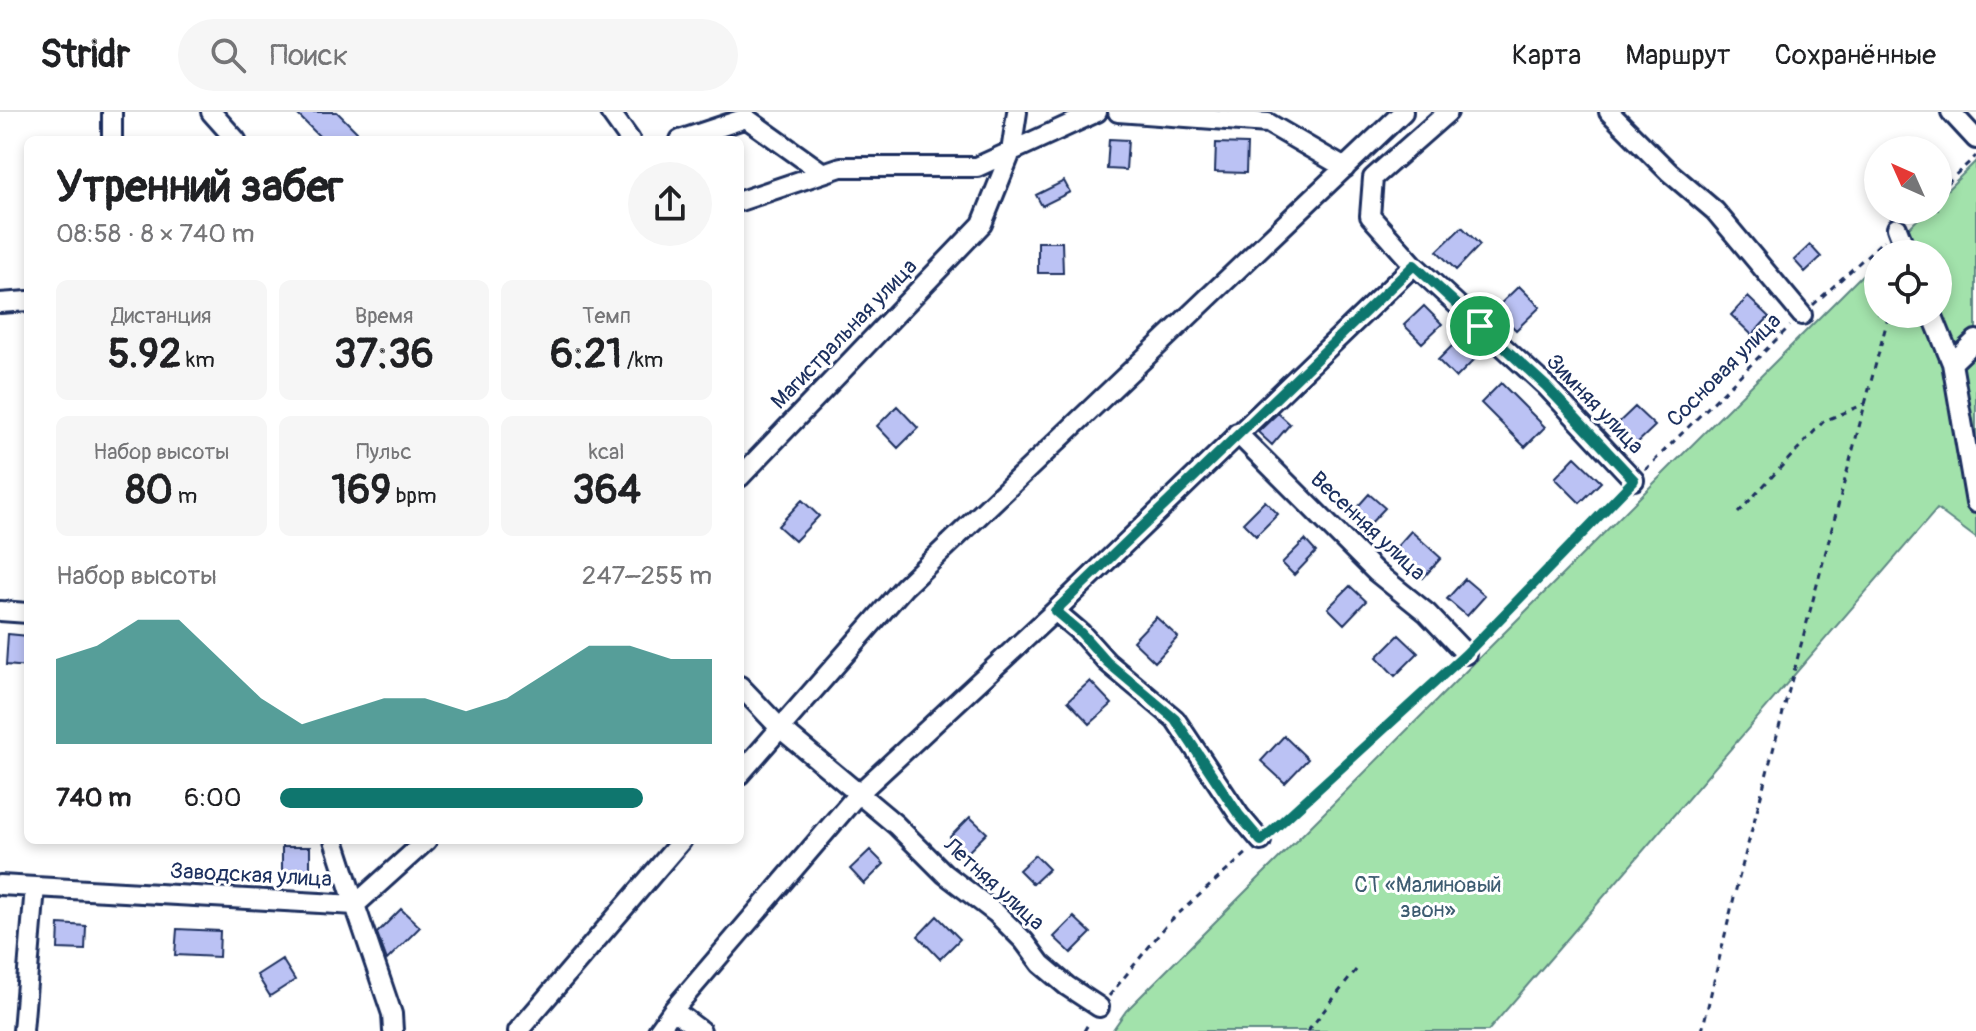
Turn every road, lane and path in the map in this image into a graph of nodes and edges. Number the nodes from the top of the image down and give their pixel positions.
1 (112, 112) edge
2 (211, 112) edge
3 (610, 112) edge
4 (1017, 112) edge
5 (1097, 112) edge
6 (1118, 112) edge
7 (1403, 112) edge
8 (1448, 112) edge
9 (1609, 112) edge
10 (1951, 112) edge
11 (746, 115) edge
12 (112, 136) edge
13 (232, 136) edge
14 (627, 136) edge
15 (691, 136) edge
16 (1976, 139) edge
17 (1011, 152) junction
18 (1976, 156) edge
19 (1345, 168) junction
20 (823, 173) junction
21 (1952, 178) edge
22 (744, 200) edge
23 (1901, 224) edge
24 (1897, 228) junction
25 (1902, 240) edge
26 (1414, 265) junction
27 (24, 301) edge
28 (0, 303) edge
29 (1802, 315) junction
30 (1885, 328) edge
31 (1938, 328) edge
32 (1976, 340) edge
33 (1952, 363) junction
34 (1865, 404) junction
35 (1237, 433) junction
36 (744, 473) edge
37 (1634, 480) junction
38 (1976, 503) edge
39 (1738, 513) dead end
40 (0, 611) edge
41 (1055, 611) junction
42 (24, 613) edge
43 (1466, 654) junction
44 (744, 690) edge
45 (780, 728) junction
46 (744, 769) edge
47 (857, 795) junction
48 (1261, 841) junction
49 (335, 844) edge
50 (423, 844) edge
51 (679, 844) edge
52 (0, 885) edge
53 (35, 887) junction
54 (355, 905) junction
55 (1356, 970) dead end
56 (1099, 1007) junction
57 (673, 1010) junction
58 (23, 1031) edge
59 (393, 1031) edge
60 (518, 1031) edge
61 (658, 1031) edge
62 (701, 1031) edge
63 (1084, 1031) edge
64 (1308, 1031) edge
65 (1702, 1031) edge

1 - 12 street
2 - 13 street
3 - 14 street
4 - 17 street
5 - 17 street
6 - 19 street
7 - 19 street
8 - 26 street, Зимняя улица
9 - 29 street
10 - 16 street
11 - 15 street
11 - 20 street
17 - 20 street
17 - 36 street, Магистральная улица
18 - 21 path
19 - 45 street
20 - 22 street
23 - 24 path, Сосновая улица
24 - 25 street
24 - 29 path, Сосновая улица
26 - 35 street
26 - 37 street, Зимняя улица
27 - 28 street
29 - 37 path, Сосновая улица
30 - 34 path
31 - 33 street
32 - 33 street
33 - 38 street
34 - 39 path
34 - 65 path
35 - 41 street
35 - 43 street, Весенняя улица
37 - 43 path, Сосновая улица
40 - 42 street
41 - 47 street
41 - 48 street
43 - 48 path, Сосновая улица
44 - 45 street, Летняя улица
45 - 46 street
45 - 47 street, Летняя улица
47 - 56 street, Летняя улица
47 - 57 street
48 - 56 path, Сосновая улица
49 - 54 street
50 - 54 street
51 - 60 street
52 - 53 street, Заводская улица
53 - 54 street, Заводская улица
53 - 58 street
54 - 59 street
55 - 64 path
56 - 63 path, Сосновая улица
57 - 61 street
57 - 62 street

